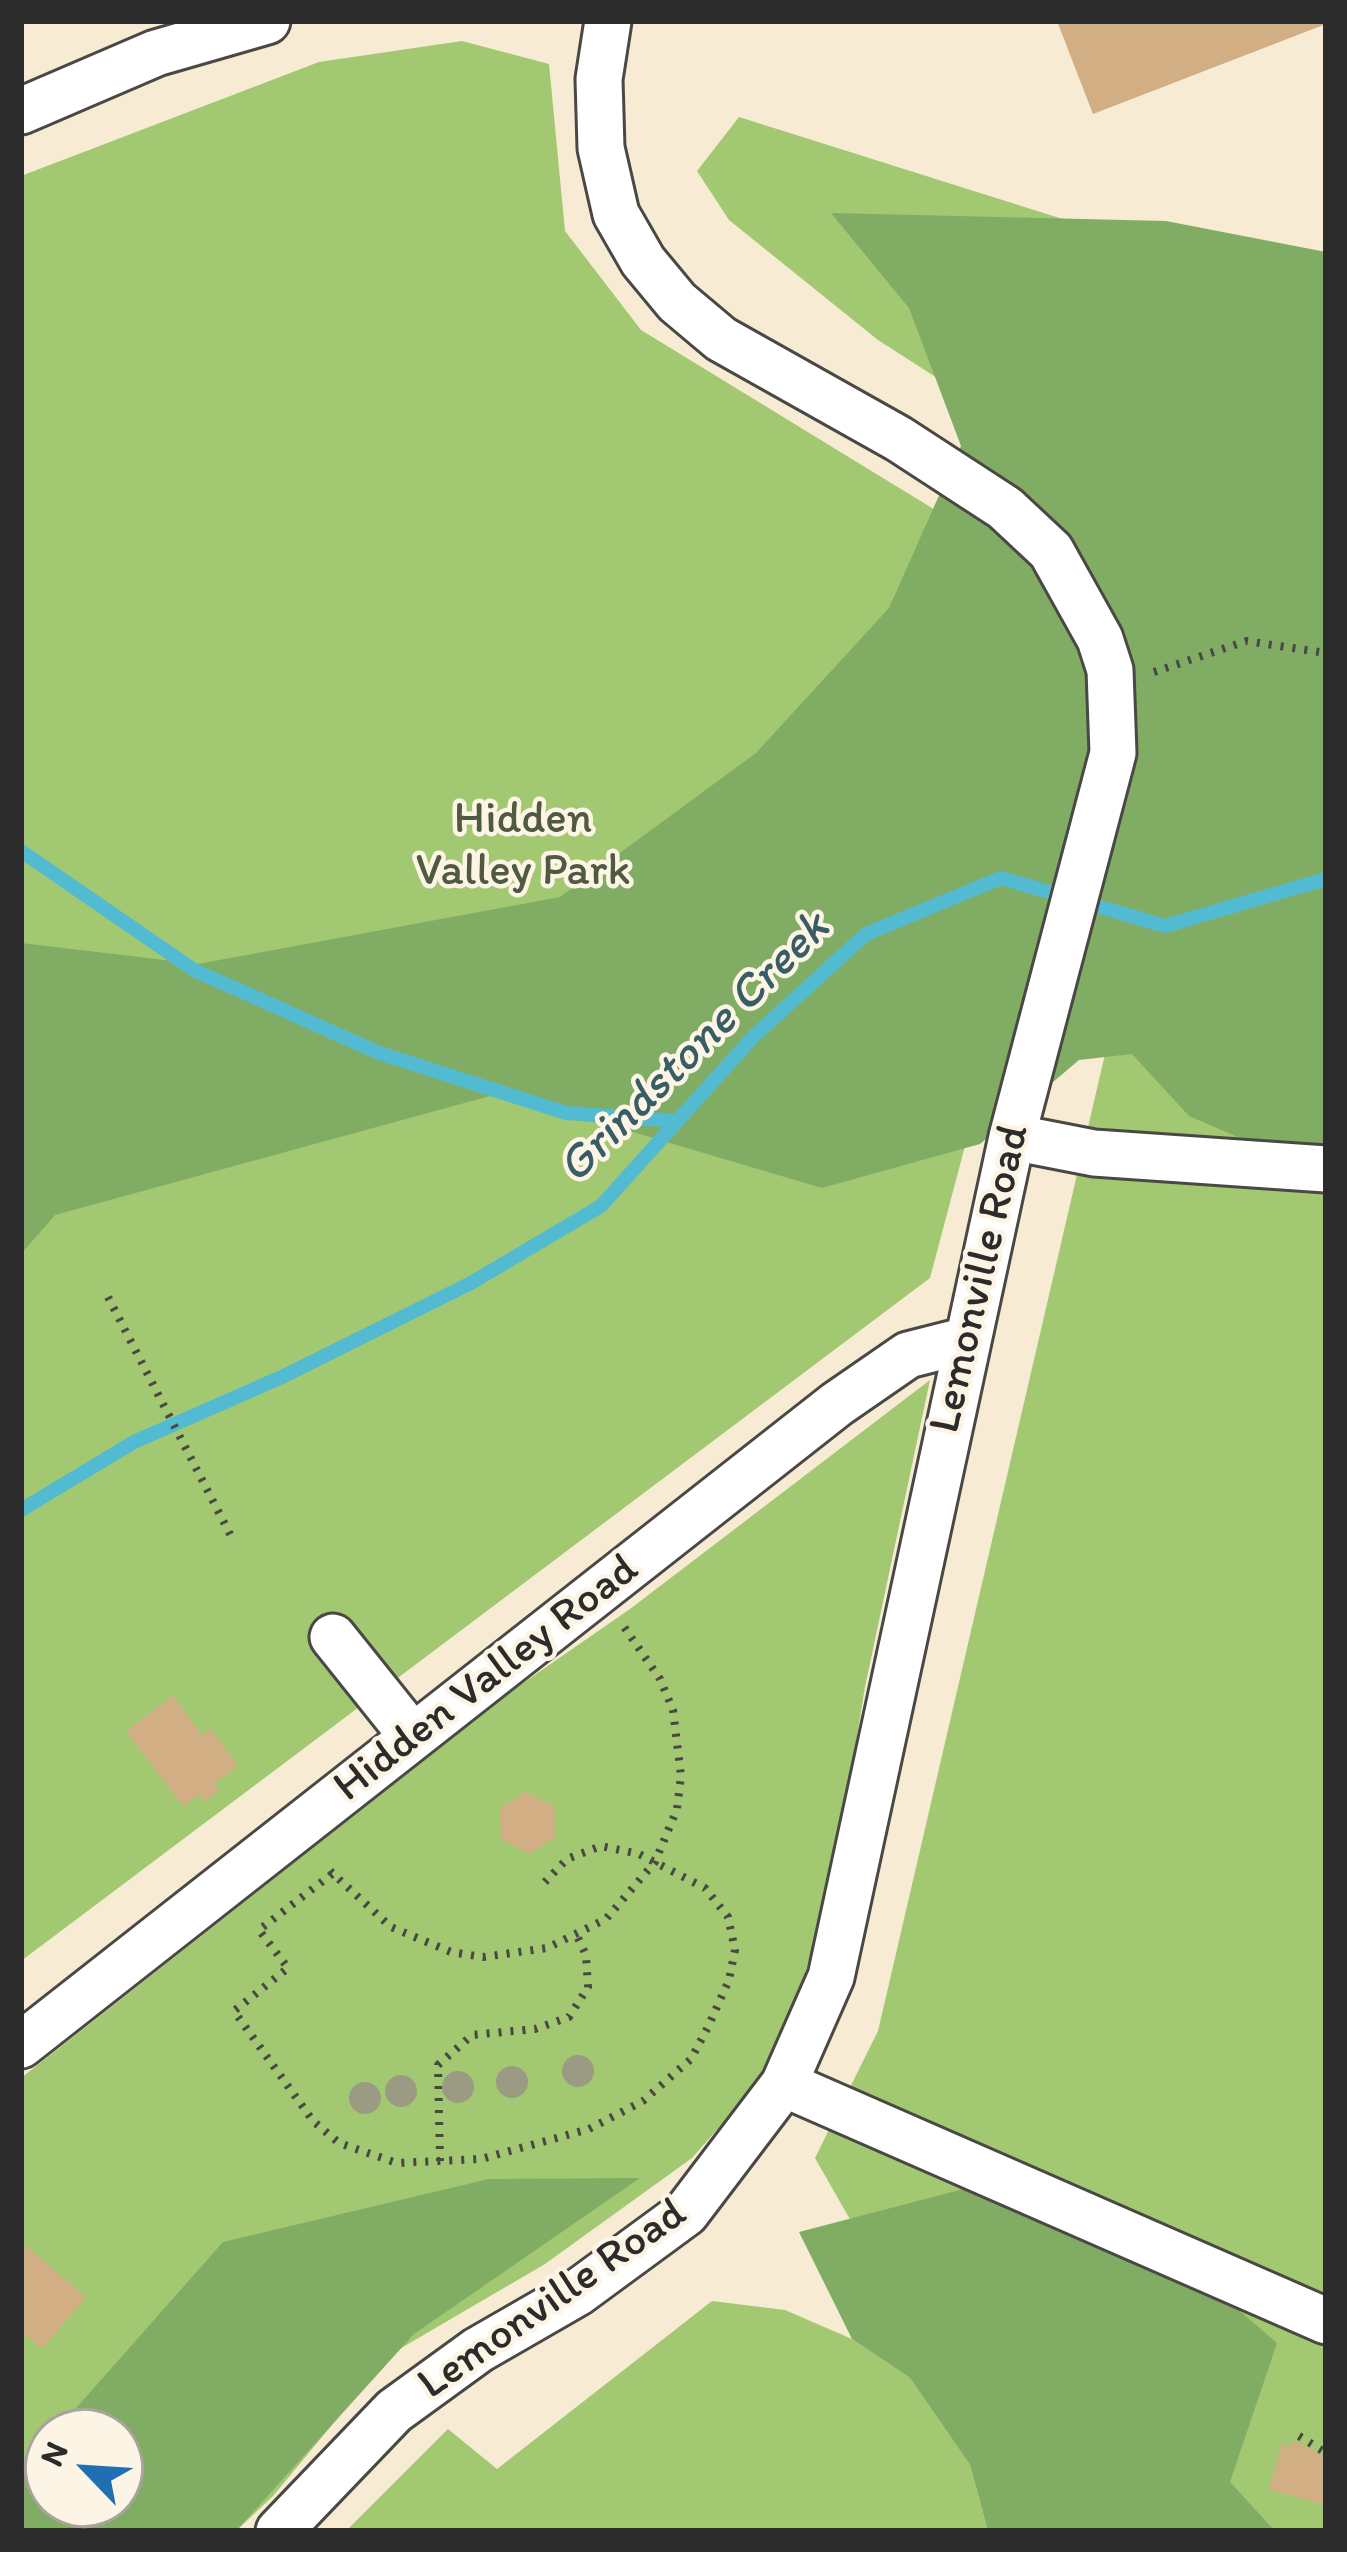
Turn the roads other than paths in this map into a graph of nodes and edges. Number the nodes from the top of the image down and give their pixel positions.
1 (267, 21) edge
2 (608, 21) edge
3 (21, 111) edge
4 (1012, 1137) junction
5 (1326, 1169) edge
6 (968, 1340) junction
7 (333, 1637) dead end
8 (413, 1737) junction
9 (21, 2045) edge
10 (784, 2084) junction
11 (1326, 2321) edge
12 (279, 2531) edge

1 - 3 street
2 - 4 street, Lemonville Road
4 - 5 street
4 - 6 street, Lemonville Road
6 - 8 street, Hidden Valley Road
6 - 10 street, Lemonville Road
7 - 8 street
8 - 9 street, Hidden Valley Road
10 - 11 street
10 - 12 street, Lemonville Road

